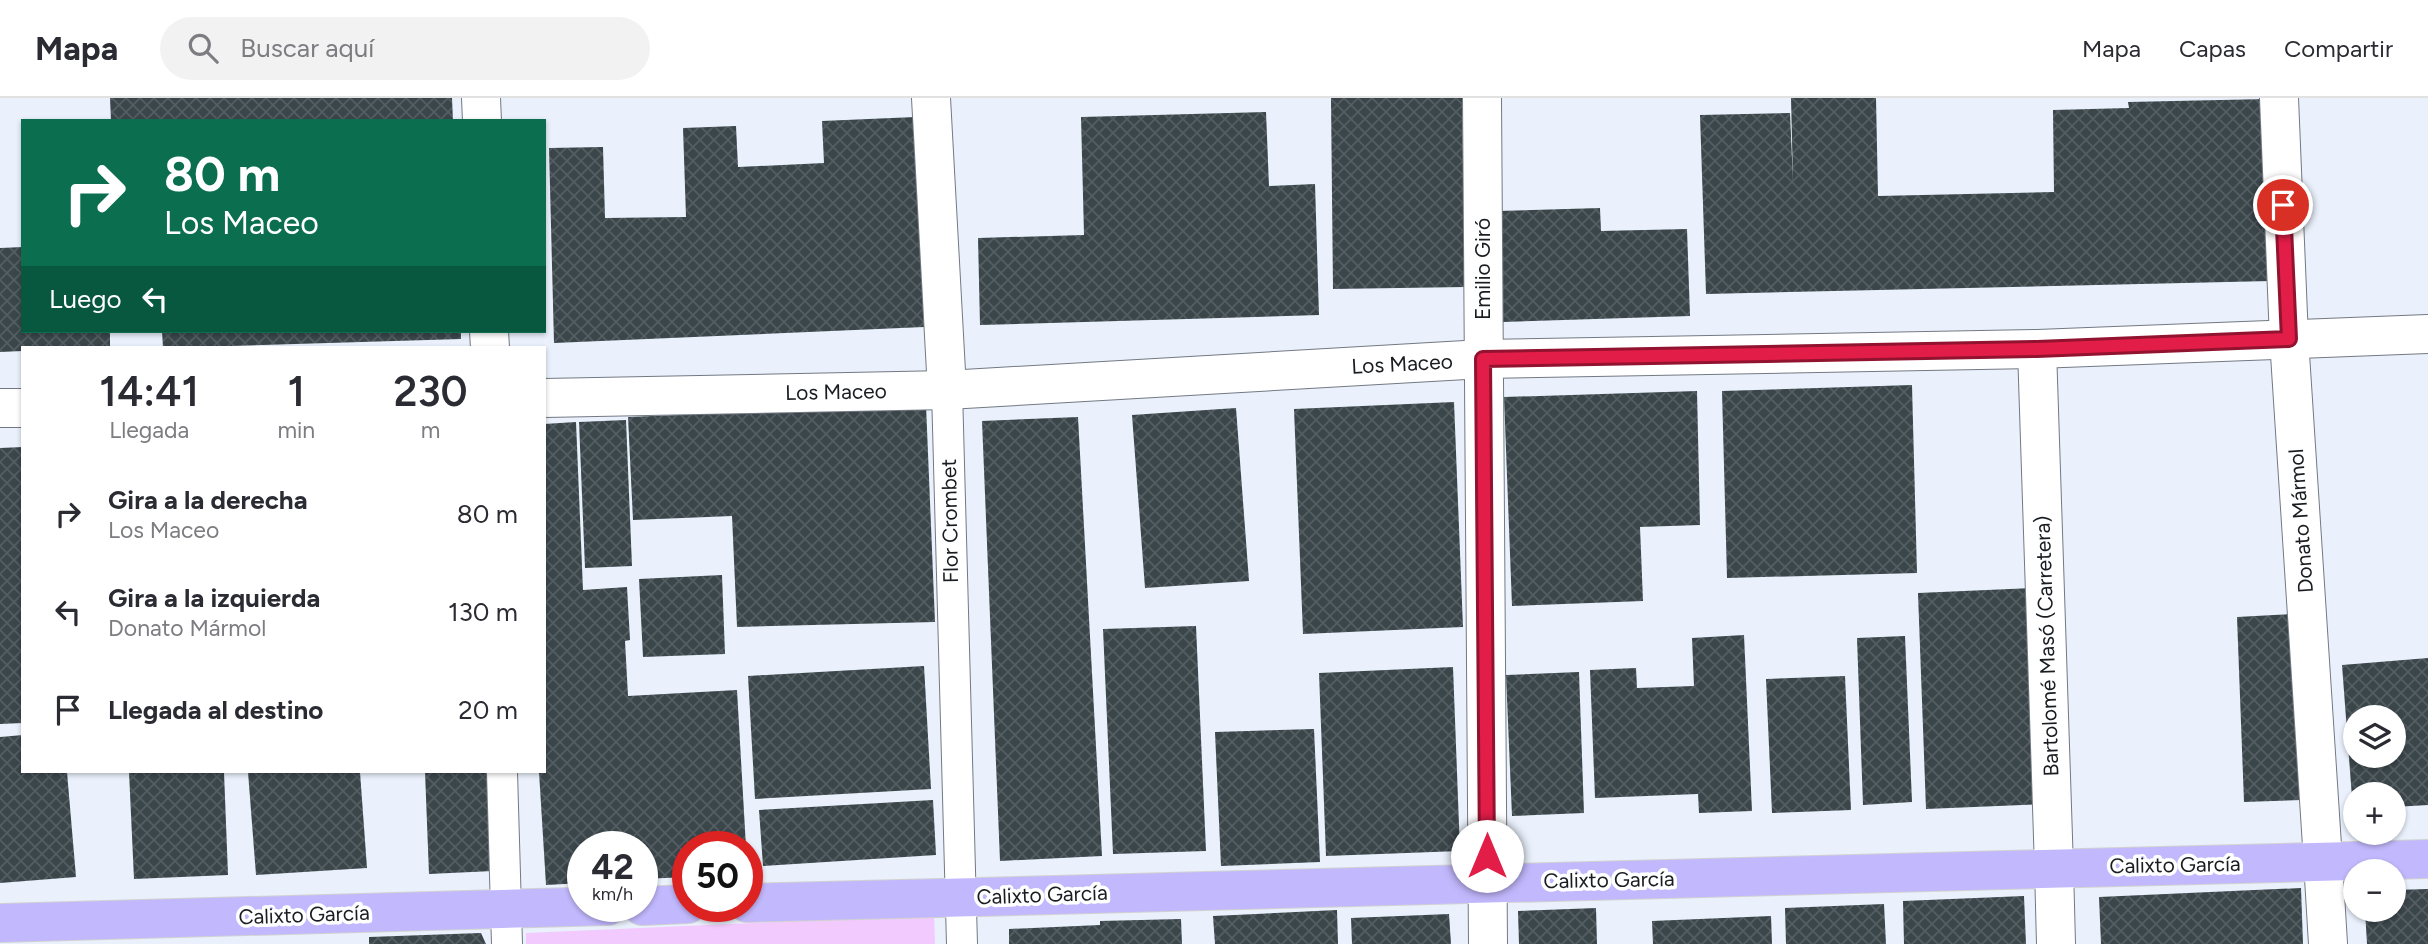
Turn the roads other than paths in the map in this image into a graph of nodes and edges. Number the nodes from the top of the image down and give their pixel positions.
1 (481, 98) edge
2 (931, 98) edge
3 (1482, 98) edge
4 (2279, 98) edge
5 (482, 119) edge
6 (2428, 334) edge
7 (2289, 339) junction
8 (2037, 349) junction
9 (1483, 359) junction
10 (947, 390) junction
11 (546, 397) edge
12 (0, 408) edge
13 (21, 408) edge
14 (502, 773) edge
15 (2428, 859) edge
16 (2323, 862) junction
17 (2054, 868) junction
18 (1488, 883) junction
19 (959, 897) junction
20 (763, 903) edge
21 (567, 914) edge
22 (0, 923) edge
23 (506, 927) edge
24 (962, 944) edge
25 (1488, 944) edge
26 (2056, 944) edge
27 (2328, 944) edge

1 - 5 main road
2 - 10 main road, Flor Crombet
3 - 9 main road, Emilio Giró
4 - 7 main road, Donato Mármol
6 - 7 main road, Los Maceo
7 - 8 main road, Los Maceo
7 - 16 main road, Donato Mármol
8 - 9 main road, Los Maceo
8 - 17 main road, Bartolomé Masó (Carretera)
9 - 10 main road, Los Maceo
9 - 18 main road, Emilio Giró
10 - 11 main road, Los Maceo
10 - 19 street, Flor Crombet
12 - 13 main road
14 - 23 street
15 - 16 main road, Calixto García
16 - 17 main road, Calixto García
16 - 27 main road, Donato Mármol
17 - 18 main road, Calixto García
17 - 26 main road, Bartolomé Masó (Carretera)
18 - 19 main road, Calixto García
18 - 25 main road, Emilio Giró
19 - 20 main road, Calixto García
19 - 24 street, Flor Crombet
21 - 23 main road, Calixto García
22 - 23 main road, Calixto García

